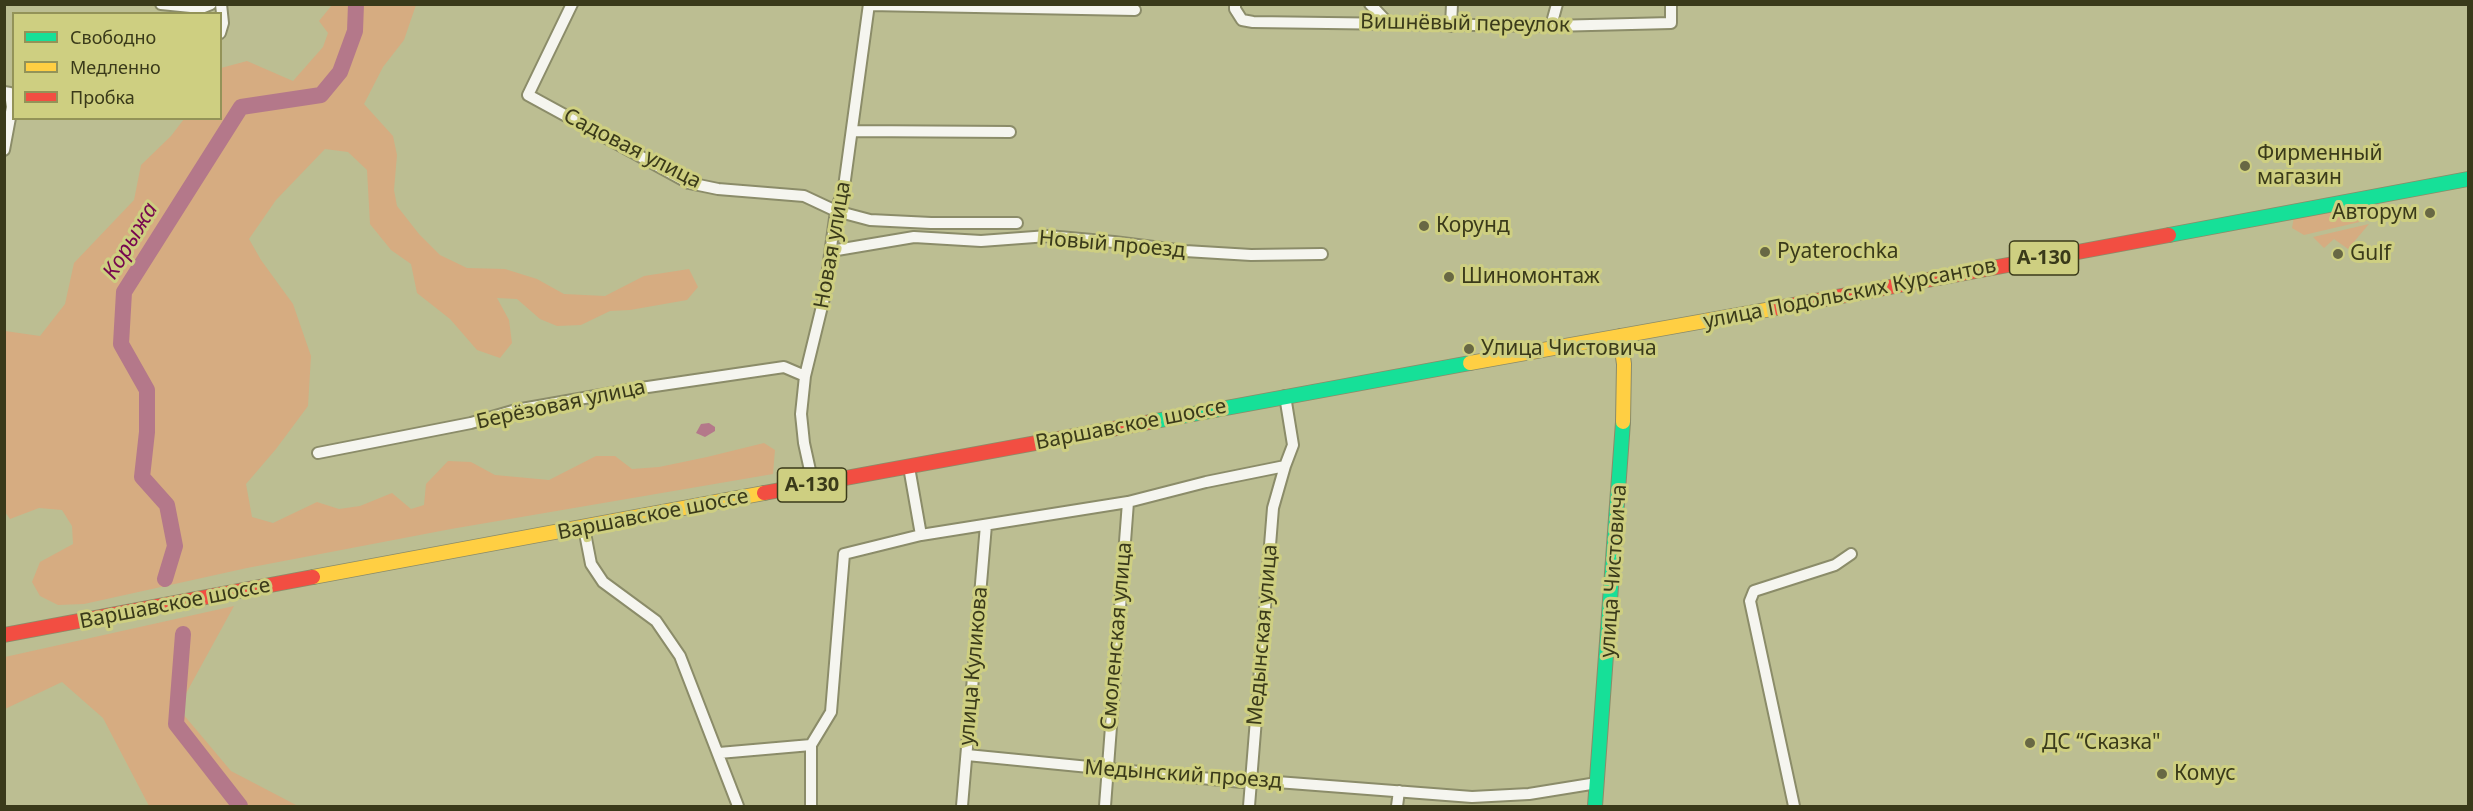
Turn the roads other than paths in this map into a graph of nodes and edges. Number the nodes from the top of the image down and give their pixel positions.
1 (161, 4) edge
2 (211, 4) edge
3 (572, 4) edge
4 (1235, 4) edge
5 (1370, 4) edge
6 (1452, 4) edge
7 (1557, 4) edge
8 (1671, 4) edge
9 (869, 5) edge
10 (1135, 10) dead end
11 (1389, 24) junction
12 (1451, 26) junction
13 (1551, 26) junction
14 (4, 92) edge
15 (852, 131) junction
16 (1010, 132) dead end
17 (4, 150) edge
18 (2469, 179) edge
19 (836, 211) junction
20 (1017, 224) dead end
21 (831, 250) junction
22 (1322, 254) dead end
23 (1620, 336) junction
24 (805, 376) junction
25 (1285, 396) junction
26 (318, 453) dead end
27 (1285, 466) junction
28 (909, 467) junction
29 (813, 484) junction
30 (1128, 502) junction
31 (986, 525) junction
32 (584, 528) junction
33 (921, 535) junction
34 (1851, 554) dead end
35 (4, 635) edge
36 (811, 746) junction
37 (719, 753) junction
38 (967, 755) junction
39 (1107, 770) junction
40 (1251, 780) junction
41 (1597, 783) junction
42 (1399, 791) junction
43 (738, 807) edge
44 (811, 807) edge
45 (962, 807) edge
46 (1105, 807) edge
47 (1249, 807) edge
48 (1397, 807) edge
49 (1594, 807) edge
50 (1794, 807) edge

1 - 2 street
3 - 19 street, Садовая улица
4 - 11 street, Вишнёвый переулок
5 - 11 street
6 - 12 street
7 - 13 street
8 - 13 street, Вишнёвый переулок
9 - 10 street
9 - 15 street, Новая улица
11 - 12 street, Вишнёвый переулок
12 - 13 street, Вишнёвый переулок
14 - 17 street
15 - 16 street
15 - 19 street, Новая улица
18 - 23 main road, улица Подольских Курсантов / А-130
19 - 20 street
19 - 21 street, Новая улица
21 - 22 street, Новый проезд
21 - 24 street, Новая улица
23 - 25 main road, Варшавское шоссе / А-130
23 - 41 main road, улица Чистовича
24 - 26 street, Берёзовая улица
24 - 29 street, Новая улица
25 - 27 street, Медынская улица
25 - 28 main road, Варшавское шоссе / А-130
27 - 30 street
27 - 40 street, Медынская улица
28 - 29 main road, Варшавское шоссе / А-130
28 - 33 street
29 - 32 main road, Варшавское шоссе / А-130
30 - 31 street
30 - 39 street, Смоленская улица
31 - 33 street
31 - 38 street, улица Куликова
32 - 35 main road, Варшавское шоссе / А-130
32 - 37 street
33 - 36 street
34 - 50 street
36 - 37 street
36 - 44 street
37 - 43 street
38 - 39 street, Медынский проезд
38 - 45 street, улица Куликова
39 - 40 street, Медынский проезд
39 - 46 street, Смоленская улица
40 - 42 street, Медынский проезд
40 - 47 street, Медынская улица
41 - 42 street, Медынский проезд
41 - 49 main road, улица Чистовича
42 - 48 street

